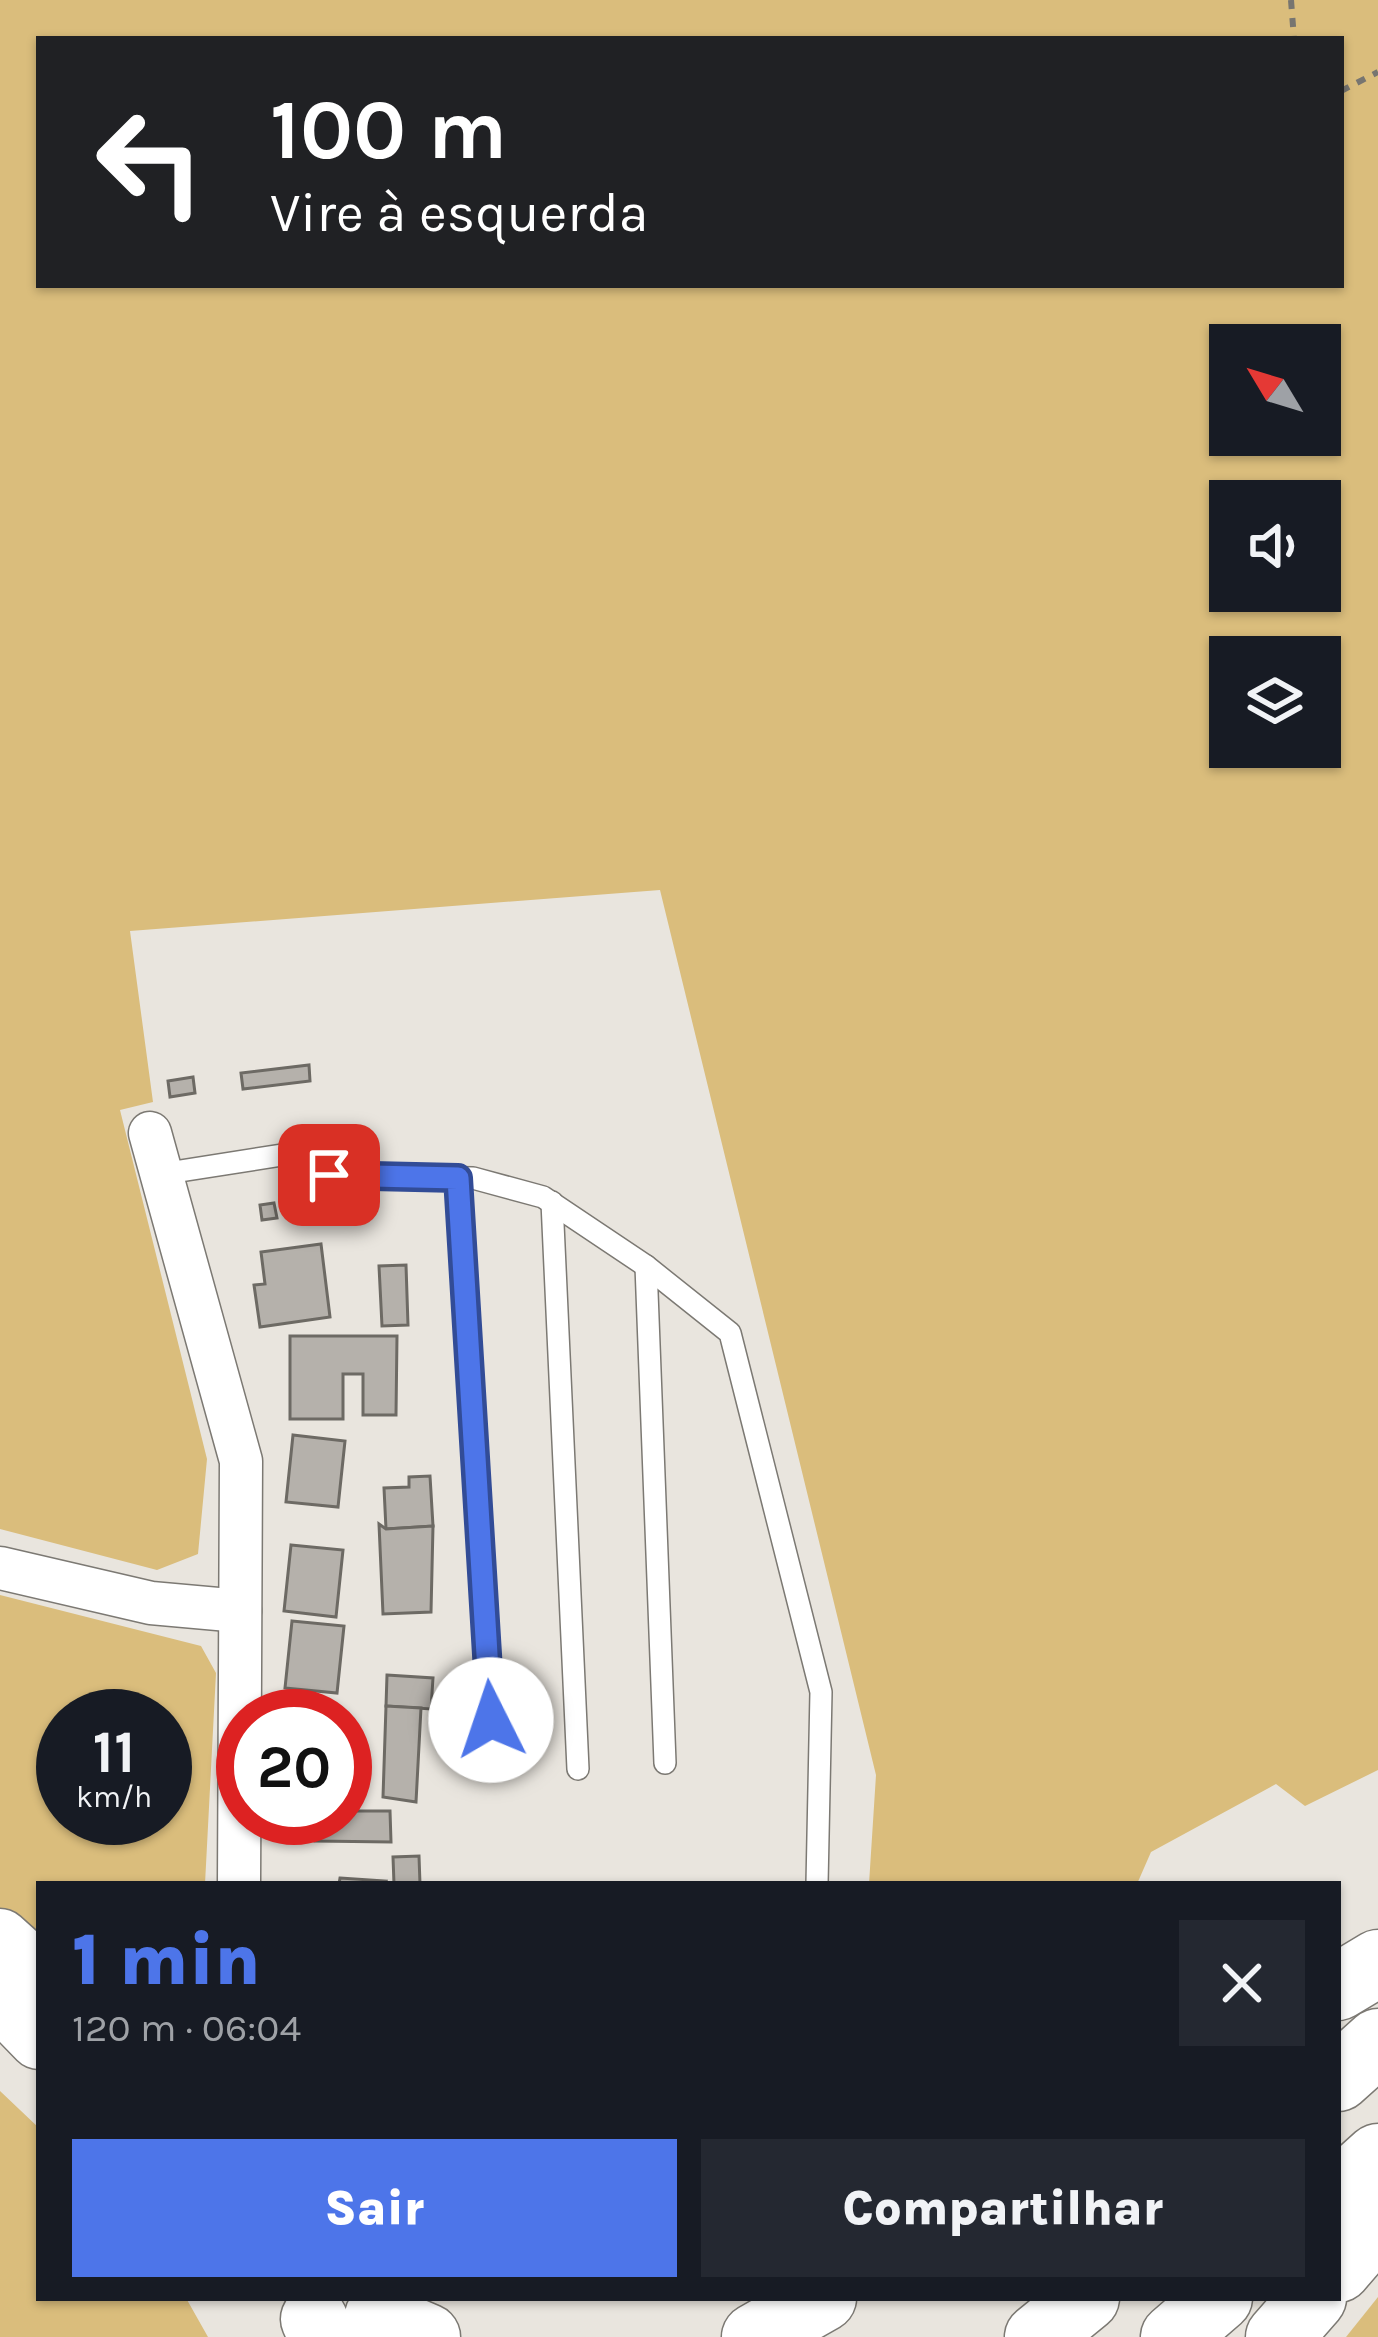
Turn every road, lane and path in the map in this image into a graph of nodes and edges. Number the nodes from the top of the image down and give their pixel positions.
1 (1291, 0) edge
2 (1294, 36) edge
3 (1378, 72) edge
4 (1344, 89) edge
5 (156, 1153) joint
6 (458, 1178) junction
7 (551, 1202) junction
8 (646, 1266) junction
9 (0, 1568) edge
10 (240, 1611) junction
11 (665, 1763) dead end
12 (494, 1766) dead end
13 (578, 1769) dead end
14 (239, 1881) edge
15 (817, 1881) edge
16 (0, 1939) edge
17 (1378, 1963) edge
18 (36, 1971) edge
19 (1341, 1986) edge
20 (0, 1999) edge
21 (36, 2036) edge
22 (1378, 2042) edge
23 (1341, 2075) edge
24 (1378, 2157) edge
25 (1341, 2190) edge
26 (1378, 2223) edge
27 (1341, 2266) edge
28 (818, 2301) edge
29 (1082, 2301) edge
30 (1216, 2301) edge
31 (1310, 2301) edge
32 (755, 2337) edge
33 (1038, 2337) edge
34 (1174, 2337) edge
35 (1279, 2337) edge

1 - 2 path
3 - 4 path
5 - 6 lane
5 - 10 street
6 - 7 lane
6 - 12 lane
7 - 8 lane
7 - 13 lane
8 - 11 lane
8 - 15 lane
9 - 10 street
10 - 14 street
16 - 18 main road
17 - 19 highway
20 - 21 main road
22 - 23 highway
24 - 25 highway
26 - 27 highway
28 - 32 highway
29 - 33 highway
30 - 34 highway
31 - 35 highway

